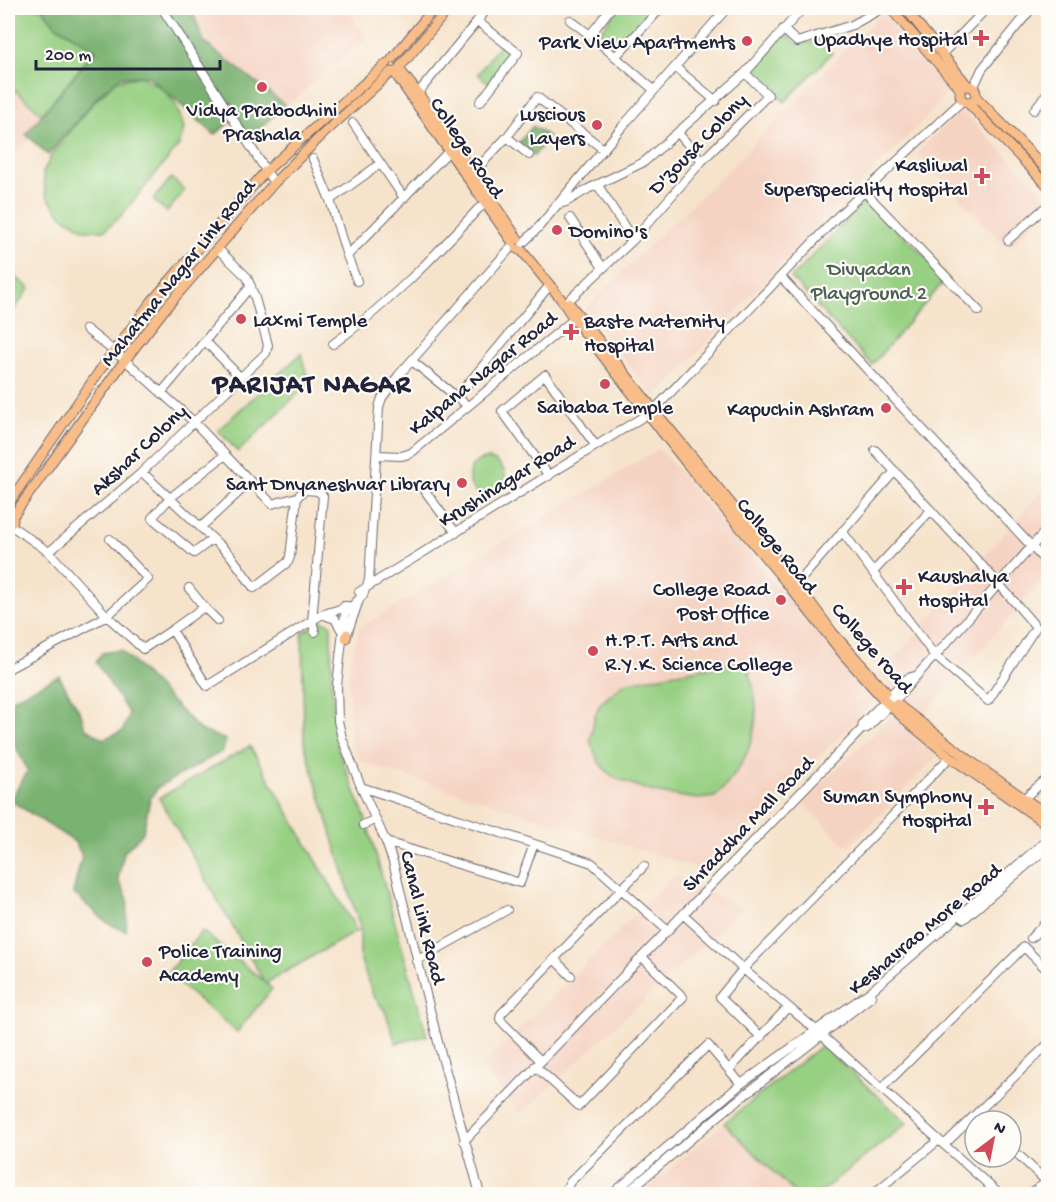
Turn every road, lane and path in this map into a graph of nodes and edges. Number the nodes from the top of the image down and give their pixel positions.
1 (162, 8) edge
2 (434, 8) edge
3 (449, 8) edge
4 (488, 8) edge
5 (611, 8) edge
6 (660, 8) edge
7 (727, 8) edge
8 (803, 8) edge
9 (883, 8) edge
10 (890, 8) edge
11 (905, 8) edge
12 (921, 8) edge
13 (987, 8) edge
14 (1032, 8) edge
15 (912, 16) junction
16 (570, 20) dead end
17 (477, 21) junction
18 (783, 29) junction
19 (590, 35) junction
20 (942, 54) junction
21 (616, 56) junction
22 (675, 66) junction
23 (394, 67) junction
24 (745, 73) junction
25 (654, 90) junction
26 (1048, 92) edge
27 (418, 93) junction
28 (968, 94) junction
29 (716, 101) junction
30 (480, 102) dead end
31 (1034, 110) dead end
32 (353, 123) dead end
33 (678, 133) junction
34 (507, 137) junction
35 (603, 149) junction
36 (450, 151) junction
37 (530, 155) dead end
38 (313, 159) dead end
39 (702, 161) junction
40 (380, 164) junction
41 (1048, 168) edge
42 (266, 171) junction
43 (473, 173) junction
44 (274, 183) junction
45 (597, 184) junction
46 (1048, 186) edge
47 (864, 191) junction
48 (404, 198) junction
49 (330, 200) junction
50 (485, 204) junction
51 (556, 205) junction
52 (1048, 205) edge
53 (570, 218) dead end
54 (633, 240) junction
55 (1008, 240) dead end
56 (518, 244) junction
57 (218, 249) junction
58 (347, 256) junction
59 (603, 268) junction
60 (781, 277) junction
61 (357, 281) dead end
62 (550, 285) junction
63 (251, 286) junction
64 (568, 301) junction
65 (979, 311) dead end
66 (574, 319) junction
67 (86, 329) dead end
68 (205, 341) junction
69 (333, 344) dead end
70 (114, 351) junction
71 (125, 360) junction
72 (412, 361) junction
73 (240, 377) junction
74 (162, 392) junction
75 (457, 397) junction
76 (468, 406) junction
77 (651, 412) junction
78 (194, 422) junction
79 (595, 445) junction
80 (875, 450) dead end
81 (225, 455) junction
82 (377, 455) junction
83 (895, 471) junction
84 (142, 472) junction
85 (549, 476) junction
86 (250, 482) junction
87 (420, 484) dead end
88 (297, 497) junction
89 (170, 498) junction
90 (8, 504) edge
91 (931, 510) junction
92 (9, 519) edge
93 (201, 527) junction
94 (1048, 528) edge
95 (842, 531) junction
96 (456, 534) junction
97 (213, 538) junction
98 (110, 539) dead end
99 (1032, 547) junction
100 (49, 552) junction
101 (1048, 564) edge
102 (873, 572) junction
103 (797, 584) junction
104 (999, 584) junction
105 (189, 588) dead end
106 (362, 593) junction
107 (204, 607) junction
108 (346, 610) junction
109 (325, 615) junction
110 (107, 616) junction
111 (218, 621) dead end
112 (312, 621) junction
113 (172, 630) junction
114 (315, 632) dead end
115 (345, 635) junction
116 (935, 656) junction
117 (8, 669) edge
118 (890, 701) junction
119 (950, 757) junction
120 (973, 768) junction
121 (1048, 778) edge
122 (361, 787) junction
123 (1024, 798) junction
124 (1048, 815) edge
125 (376, 819) junction
126 (363, 825) dead end
127 (1048, 825) edge
128 (1048, 839) edge
129 (386, 842) junction
130 (534, 844) junction
131 (1048, 847) edge
132 (644, 866) dead end
133 (622, 889) junction
134 (507, 910) dead end
135 (684, 915) junction
136 (1048, 920) edge
137 (668, 931) junction
138 (1031, 938) dead end
139 (642, 957) junction
140 (554, 959) junction
141 (416, 961) junction
142 (743, 969) junction
143 (1048, 971) edge
144 (571, 976) dead end
145 (789, 1007) junction
146 (819, 1033) junction
147 (761, 1037) junction
148 (1048, 1044) edge
149 (538, 1063) junction
150 (729, 1070) junction
151 (741, 1084) junction
152 (881, 1089) junction
153 (986, 1109) edge
154 (963, 1128) edge
155 (465, 1142) junction
156 (941, 1143) junction
157 (1023, 1159) edge
158 (1048, 1182) edge
159 (992, 1188) junction
160 (480, 1194) edge
161 (568, 1194) edge
162 (612, 1194) edge
163 (625, 1194) edge
164 (873, 1194) edge
165 (984, 1194) edge
166 (999, 1194) edge
167 (1030, 1194) edge

1 - 42 street
2 - 23 main road
3 - 23 main road
4 - 17 street
5 - 19 street
6 - 21 street
7 - 22 street, Canal Link Road
8 - 18 street, D'zousa Colony
9 - 18 street
10 - 28 main road
11 - 15 main road
12 - 15 street
13 - 20 street
14 - 28 street, Krushinagar Road
15 - 20 main road
16 - 19 street
17 - 27 street
17 - 30 street
18 - 24 street, D'zousa Colony
19 - 21 street
20 - 28 main road
21 - 25 street
22 - 25 street, Canal Link Road
22 - 29 street
23 - 27 main road, College road
23 - 36 main road, College Road
23 - 42 main road, Mahatma Nagar Link Road
23 - 44 main road, Mahatma Nagar Link Road
24 - 29 street
24 - 39 street, D'zousa Colony
25 - 35 street, Canal Link Road
26 - 31 street
27 - 43 main road, College road
28 - 41 main road
28 - 46 main road
28 - 47 street, Krushinagar Road
29 - 33 street
32 - 40 street
33 - 39 street
33 - 45 street
34 - 35 street
34 - 37 street
34 - 43 street
35 - 51 street, Canal Link Road
36 - 48 street
36 - 50 main road, College Road
38 - 49 street
39 - 54 street, D'zousa Colony
40 - 48 street
40 - 49 street
42 - 44 street
42 - 70 main road, Mahatma Nagar Link Road
43 - 56 main road, College road
44 - 57 main road, Mahatma Nagar Link Road
45 - 51 street
45 - 54 street
47 - 60 street, Krushinagar Road
47 - 65 street
48 - 58 street
49 - 58 street
50 - 56 main road, College Road
50 - 69 street
51 - 56 street, Canal Link Road
52 - 55 street
53 - 59 street
54 - 59 street, D'zousa Colony
56 - 62 main road, College Road
56 - 64 main road, College road
56 - 72 street, Canal Link Road
57 - 63 street, Akshar Colony
57 - 71 main road, Mahatma Nagar Link Road
58 - 61 street
59 - 64 street, D'zousa Colony
60 - 77 street, Krushinagar Road
60 - 99 street
62 - 66 main road, College Road
62 - 75 street
63 - 68 street
63 - 73 street, Akshar Colony
64 - 77 main road, College road
66 - 76 street, Kalpana Nagar Road
66 - 77 main road, College Road
67 - 70 street
68 - 73 street
68 - 74 street
70 - 71 street
70 - 90 main road, Mahatma Nagar Link Road
71 - 74 street
71 - 92 main road, Mahatma Nagar Link Road
72 - 75 street
72 - 82 street, Canal Link Road
73 - 78 street, Akshar Colony
74 - 78 street
75 - 76 street
76 - 82 street, Kalpana Nagar Road
77 - 79 street, Krushinagar Road
77 - 103 main road, College road
77 - 118 main road, College Road
78 - 81 street
78 - 84 street, Akshar Colony
79 - 85 street, Krushinagar Road
79 - 85 street
80 - 83 street
81 - 86 street
81 - 89 street
82 - 106 street, Canal Link Road
83 - 91 street
83 - 95 street
84 - 89 street
84 - 100 street, Akshar Colony
85 - 96 street, Krushinagar Road
86 - 88 street
86 - 93 street
87 - 96 street
88 - 97 street
88 - 112 street
89 - 93 street
89 - 97 street
91 - 102 street
91 - 104 street
92 - 100 street
93 - 97 street
94 - 99 street, Shraddha Mall Road
95 - 102 street
95 - 103 street
96 - 106 street, Krushinagar Road
98 - 110 street
99 - 101 street
99 - 104 street, Shraddha Mall Road
100 - 110 street
102 - 116 street
103 - 118 main road, College road
104 - 116 street, Shraddha Mall Road
104 - 116 street
105 - 107 street
106 - 108 street
106 - 115 street, Canal Link Road
107 - 111 street
107 - 113 street
108 - 109 street
108 - 115 street
109 - 112 street
109 - 115 street
110 - 113 street
110 - 117 street
112 - 113 street
112 - 114 street
115 - 122 street, Canal Link Road
116 - 118 street, Shraddha Mall Road
118 - 119 main road, College Road
118 - 120 main road, College road
118 - 135 street, Shraddha Mall Road
119 - 120 main road, College Road
119 - 142 street
120 - 123 main road, College road
120 - 127 main road, College Road
121 - 123 street
122 - 125 street, Canal Link Road
122 - 130 street
123 - 124 main road, College road
125 - 126 street
125 - 129 street, Canal Link Road
128 - 146 street
129 - 130 street
129 - 141 street, Canal Link Road
130 - 133 street
131 - 146 street, Keshavrao More Road
132 - 133 street
133 - 137 street
133 - 140 street
134 - 141 street
135 - 137 street
135 - 142 street, Shraddha Mall Road
136 - 138 street
137 - 139 street
139 - 149 street
139 - 149 street
140 - 144 street
140 - 149 street
141 - 155 street, Canal Link Road
142 - 145 street, Shraddha Mall Road
142 - 147 street
143 - 152 street
145 - 146 street, Shraddha Mall Road
145 - 147 street
146 - 151 street
146 - 152 street, Shraddha Mall Road
146 - 163 street
147 - 150 street
148 - 153 street
149 - 155 street
150 - 151 street
150 - 161 street
151 - 162 street
152 - 156 street, Shraddha Mall Road
154 - 156 street
155 - 160 street, Canal Link Road
156 - 159 street, Shraddha Mall Road
156 - 164 street
157 - 158 street
158 - 167 street
159 - 165 street
159 - 166 street, Shraddha Mall Road

